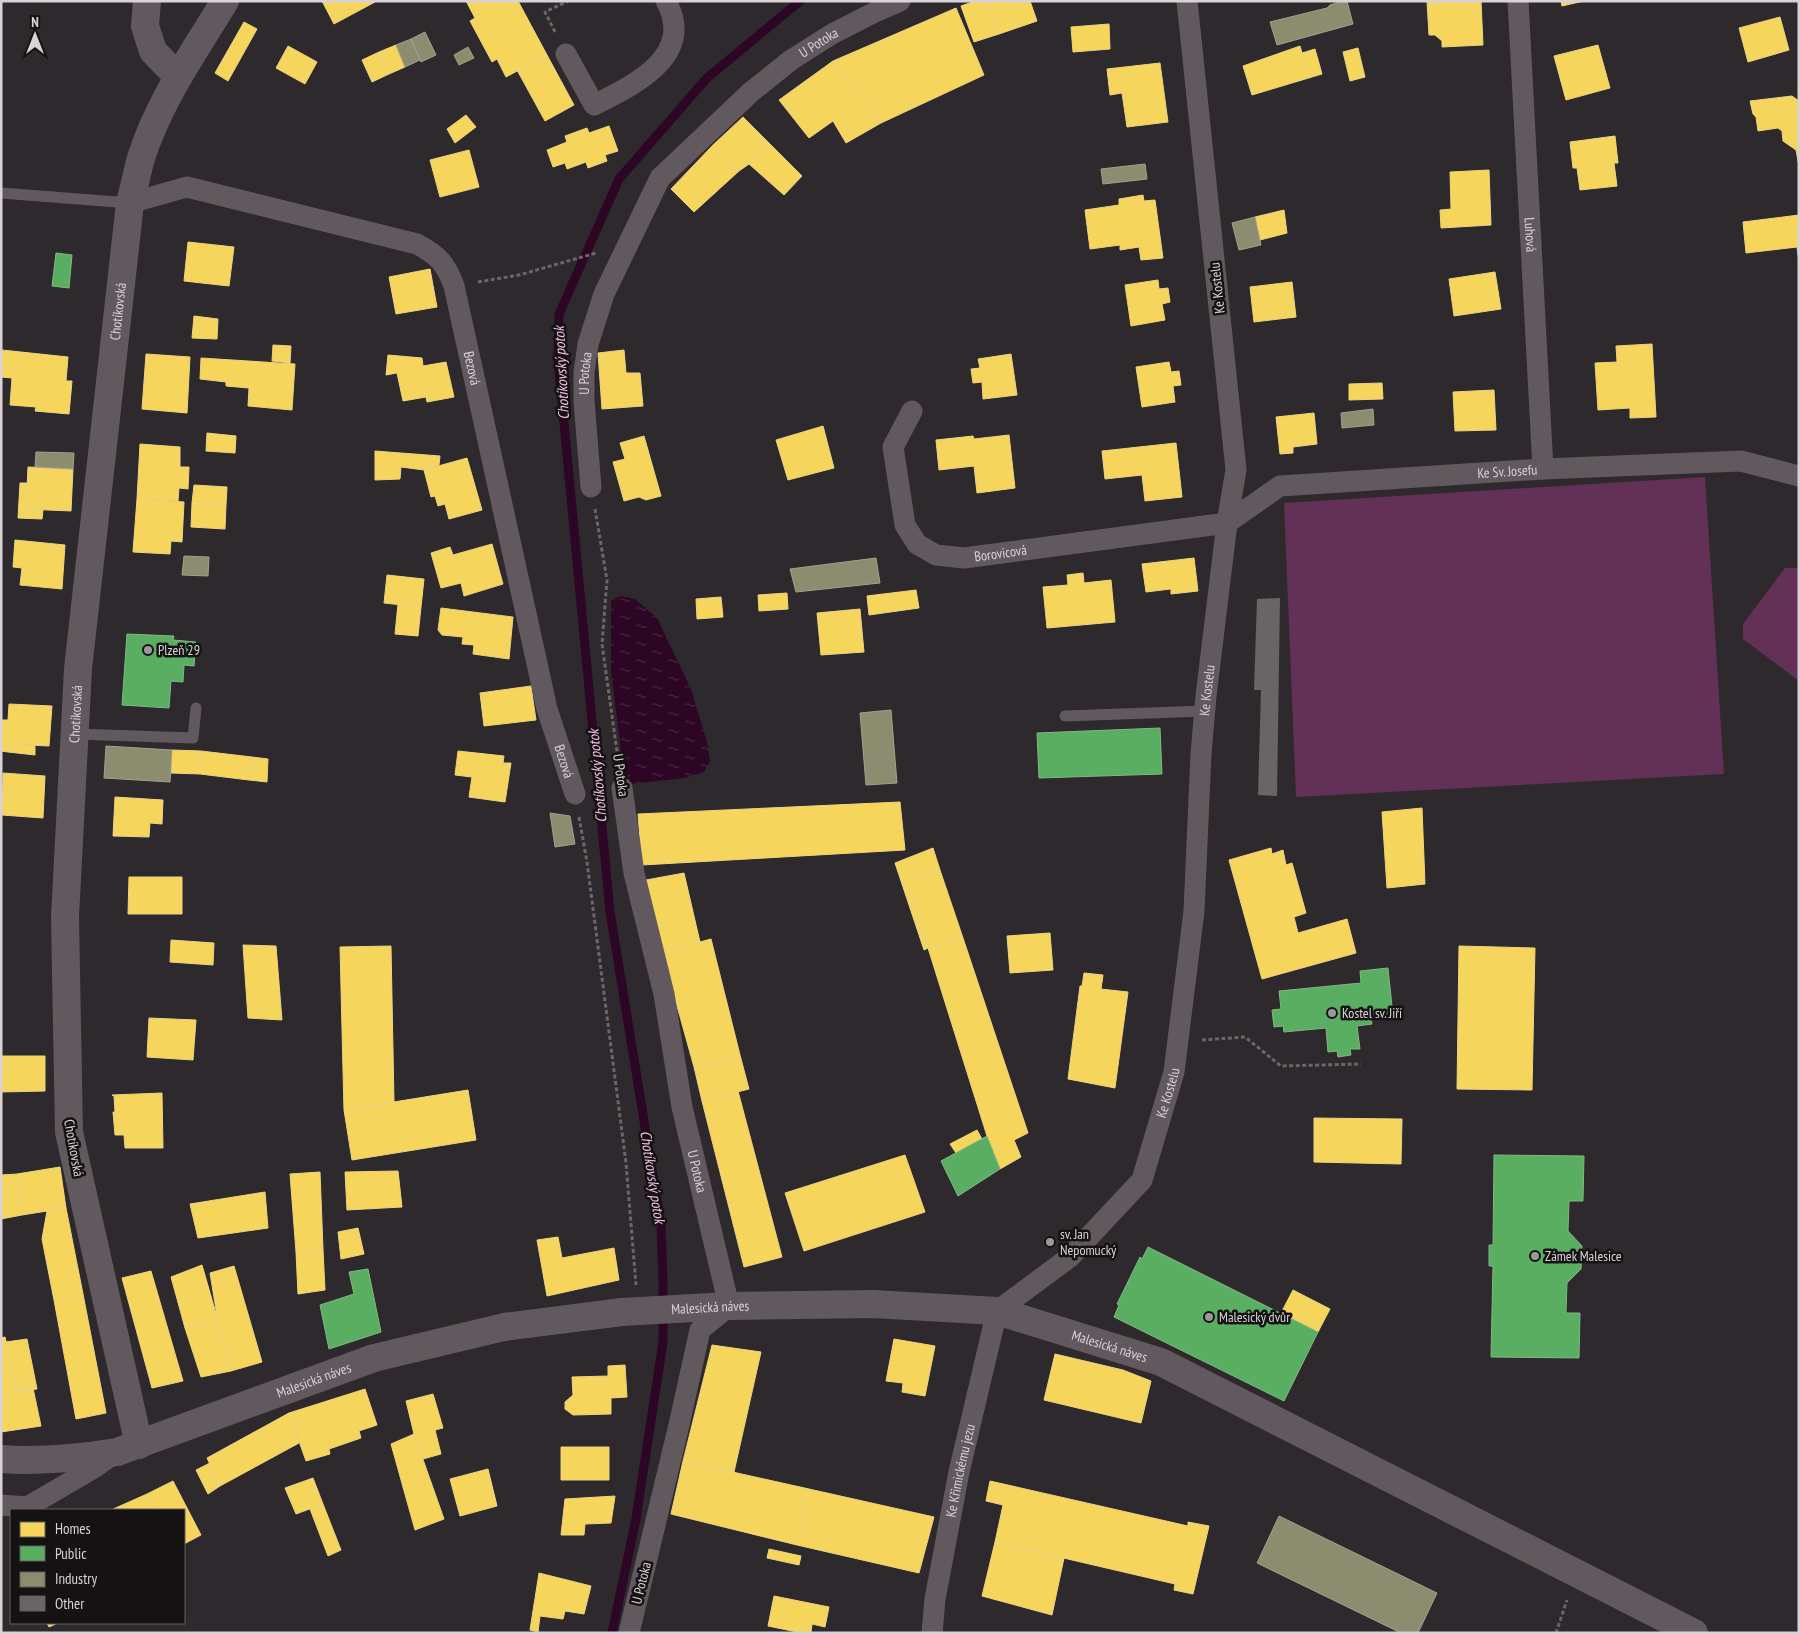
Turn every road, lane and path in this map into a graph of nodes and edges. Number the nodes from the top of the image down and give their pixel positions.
1 (147, 1) edge
2 (225, 1) edge
3 (568, 1) edge
4 (666, 1) edge
5 (900, 1) edge
6 (1188, 1) edge
7 (1518, 1) edge
8 (874, 6) edge
9 (566, 54) joint
10 (178, 77) junction
11 (1, 193) edge
12 (130, 203) junction
13 (596, 253) dead end
14 (454, 286) junction
15 (912, 411) dead end
16 (1543, 469) junction
17 (1799, 476) edge
18 (591, 487) joint
19 (1227, 523) junction
20 (196, 708) dead end
21 (1204, 712) junction
22 (1065, 716) dead end
23 (75, 734) junction
24 (622, 788) joint
25 (575, 794) joint
26 (1178, 1041) junction
27 (1361, 1064) dead end
28 (729, 1306) junction
29 (642, 1310) junction
30 (997, 1311) junction
31 (128, 1448) junction
32 (1, 1459) edge
33 (1, 1505) edge
34 (14, 1509) edge
35 (23, 1509) edge
36 (629, 1633) edge
37 (932, 1633) edge
38 (1694, 1633) edge

1 - 10 street
2 - 10 street, Chotíkovská
3 - 9 path
4 - 9 street
5 - 8 street, U Potoka
6 - 19 street, Ke Kostelu
7 - 16 street, Luhová
8 - 18 street, U Potoka
10 - 12 street, Chotíkovská
11 - 12 lane
12 - 14 street, Bezová
12 - 23 street, Chotíkovská
13 - 14 path
14 - 25 street, Bezová
15 - 19 street, Borovicová
16 - 17 street, Ke Sv. Josefu
16 - 19 street, Ke Sv. Josefu
18 - 24 path, U Potoka
19 - 21 street, Ke Kostelu
20 - 23 lane
21 - 22 lane
21 - 26 street, Ke Kostelu
23 - 31 street, Chotíkovská
24 - 28 street, U Potoka
25 - 29 path
26 - 27 path
26 - 30 street, Ke Kostelu
28 - 29 street, Malesická náves
28 - 30 street, Malesická náves
28 - 36 street, U Potoka
29 - 31 street, Malesická náves
30 - 37 street, Ke Křimickému jezu
30 - 38 street, Malesická náves
31 - 32 street, Malesická náves
31 - 35 street, Malesická náves
33 - 34 street

